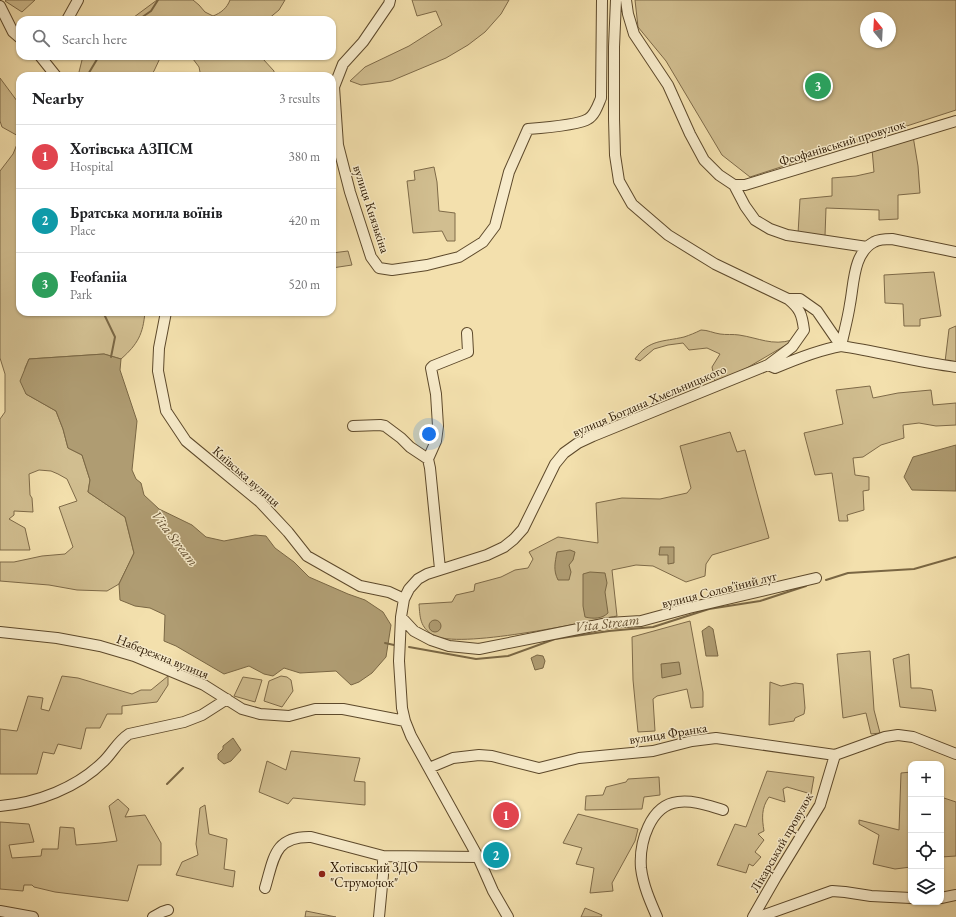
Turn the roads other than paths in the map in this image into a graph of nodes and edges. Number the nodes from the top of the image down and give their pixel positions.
1 (78, 0) edge
2 (390, 0) edge
3 (602, 0) edge
4 (616, 0) edge
5 (626, 0) edge
6 (0, 6) edge
7 (69, 16) edge
8 (0, 20) edge
9 (16, 33) edge
10 (16, 34) edge
11 (43, 60) edge
12 (53, 72) edge
13 (336, 82) edge
14 (336, 116) edge
15 (956, 121) edge
16 (734, 185) junction
17 (867, 247) junction
18 (956, 252) edge
19 (788, 299) junction
20 (165, 316) edge
21 (467, 333) dead end
22 (841, 346) junction
23 (768, 365) junction
24 (956, 367) edge
25 (353, 426) dead end
26 (428, 459) junction
27 (440, 569) junction
28 (816, 578) dead end
29 (404, 599) junction
30 (401, 617) junction
31 (0, 632) edge
32 (227, 699) junction
33 (405, 722) junction
34 (956, 754) edge
35 (835, 755) junction
36 (429, 768) junction
37 (0, 806) edge
38 (723, 810) dead end
39 (383, 856) junction
40 (478, 857) junction
41 (265, 888) dead end
42 (956, 895) edge
43 (944, 897) edge
44 (908, 898) edge
45 (168, 910) dead end
46 (0, 911) edge
47 (34, 917) edge
48 (153, 917) edge
49 (379, 917) edge
50 (508, 917) edge
51 (657, 917) edge
52 (753, 917) edge
53 (758, 917) edge

1 - 7 street
2 - 13 street, вулиця Князькіна
3 - 14 street, вулиця Князькіна
4 - 19 street, вулиця Богдана Хмельницького
5 - 16 street
6 - 9 street
8 - 10 street
11 - 12 street
15 - 16 street, Феофанівський провулок
16 - 17 street
17 - 18 street
17 - 22 street
19 - 22 street
19 - 23 street, вулиця Богдана Хмельницького
20 - 29 street, Київська вулиця
21 - 26 street
22 - 23 street
22 - 24 street
23 - 27 street, вулиця Богдана Хмельницького
25 - 26 street
26 - 27 street
27 - 29 street, вулиця Богдана Хмельницького
28 - 30 street, вулиця Солов'їний луг
29 - 30 street, вулиця Богдана Хмельницького
30 - 33 street, вулиця Богдана Хмельницького
31 - 32 street, Набережна вулиця
32 - 33 street, Набережна вулиця
32 - 37 street
33 - 36 street, вулиця Богдана Хмельницького
34 - 35 street, вулиця Франка
35 - 36 street, вулиця Франка
35 - 52 street, Лікарський провулок
36 - 40 street, вулиця Богдана Хмельницького
38 - 51 street
39 - 40 street
39 - 41 street
39 - 49 street
40 - 50 street, вулиця Богдана Хмельницького
42 - 43 street
44 - 53 street
45 - 48 street
46 - 47 street

